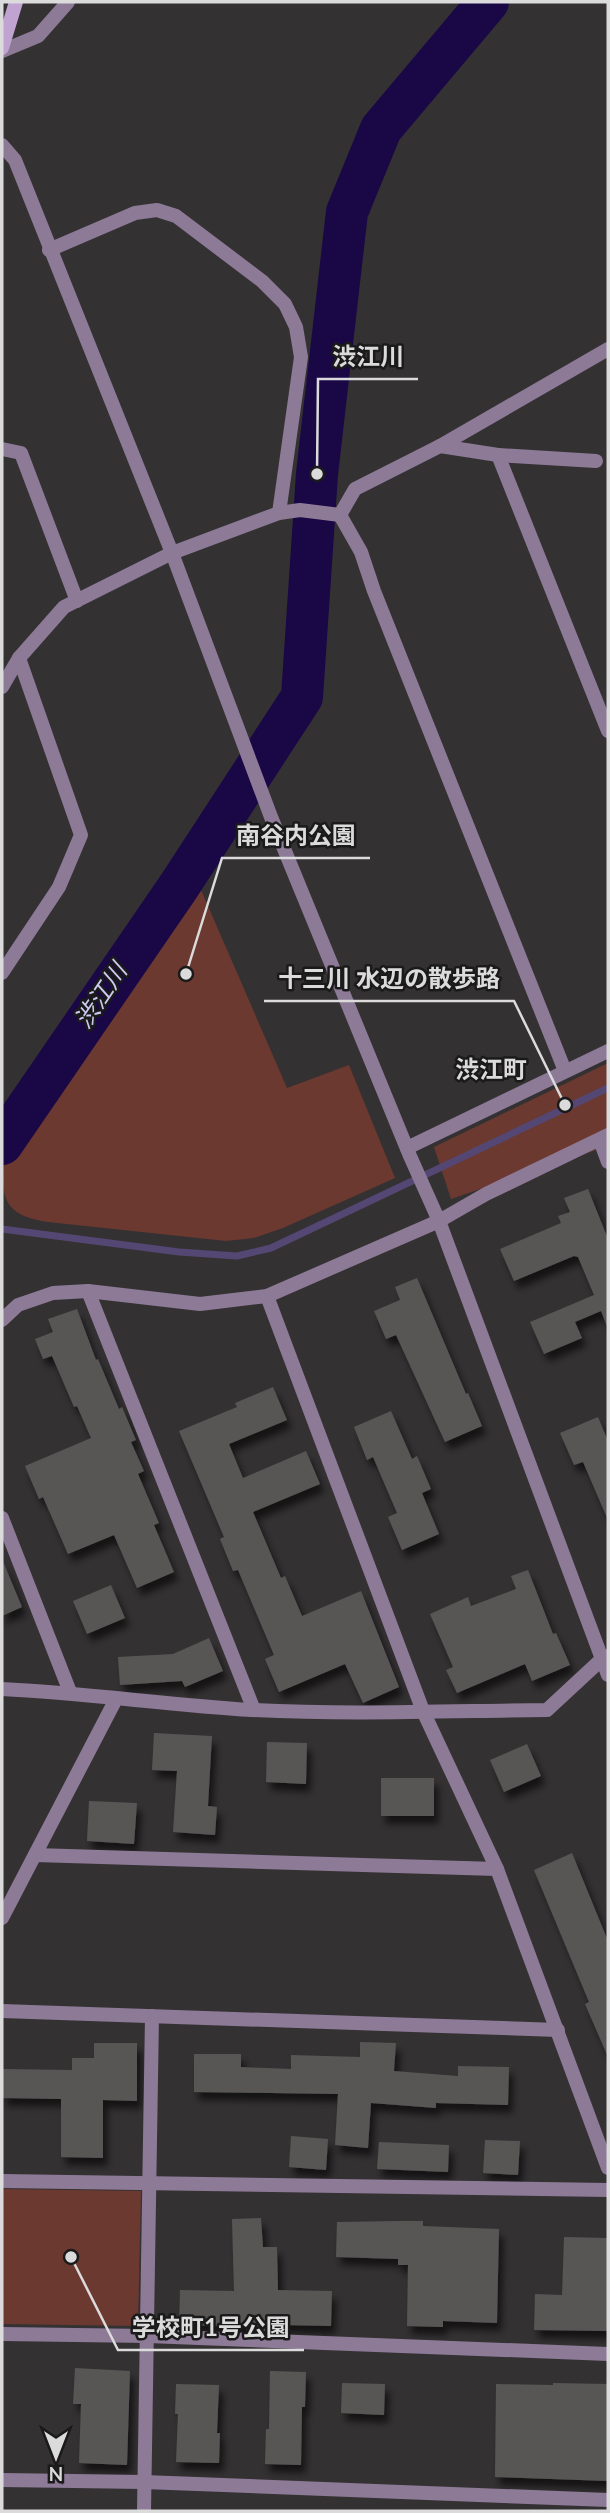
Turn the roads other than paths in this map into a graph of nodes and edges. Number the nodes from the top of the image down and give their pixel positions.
1 (16, 2) edge
2 (68, 2) edge
3 (2, 50) edge
4 (2, 145) edge
5 (49, 250) junction
6 (608, 349) edge
7 (440, 446) junction
8 (2, 449) edge
9 (498, 455) junction
10 (596, 461) dead end
11 (279, 513) junction
12 (340, 514) junction
13 (172, 553) junction
14 (77, 600) junction
15 (19, 658) junction
16 (2, 687) edge
17 (608, 731) edge
18 (2, 973) edge
19 (608, 1051) edge
20 (565, 1071) junction
21 (604, 1138) edge
22 (408, 1152) junction
23 (608, 1162) edge
24 (439, 1221) junction
25 (88, 1291) junction
26 (267, 1296) junction
27 (2, 1320) edge
28 (2, 1518) edge
29 (605, 1658) edge
30 (608, 1675) edge
31 (2, 1689) edge
32 (70, 1692) junction
33 (116, 1699) junction
34 (254, 1710) junction
35 (423, 1711) junction
36 (34, 1855) junction
37 (497, 1869) junction
38 (2, 1918) edge
39 (2, 2011) edge
40 (152, 2016) junction
41 (558, 2030) junction
42 (608, 2168) edge
43 (2, 2180) edge
44 (151, 2182) junction
45 (608, 2190) edge
46 (2, 2334) edge
47 (148, 2336) junction
48 (608, 2354) edge
49 (2, 2480) edge
50 (144, 2483) junction
51 (608, 2500) edge
52 (144, 2511) edge

1 - 3 main road
2 - 3 street
4 - 5 street
5 - 11 street
5 - 13 street
6 - 7 street
7 - 9 street
7 - 12 street
8 - 14 street
9 - 10 street
9 - 17 street
11 - 12 street
11 - 13 street
12 - 20 street
13 - 14 street
13 - 22 street
14 - 15 street
15 - 16 street
15 - 18 street
19 - 20 street
20 - 22 street
21 - 23 street
21 - 24 street
22 - 24 street
24 - 26 street
24 - 29 street
25 - 26 street
25 - 27 street
25 - 34 street
26 - 35 street
28 - 32 street
29 - 30 street
29 - 35 street
31 - 32 street
32 - 33 street
33 - 34 street
33 - 36 street
34 - 35 street
35 - 37 street
36 - 37 street
36 - 38 street
37 - 41 street
39 - 40 street
40 - 41 street
40 - 44 street
41 - 42 street
43 - 44 street
44 - 45 street
44 - 47 street
46 - 47 street
47 - 48 street
47 - 50 street
49 - 50 street
50 - 51 street
50 - 52 street

